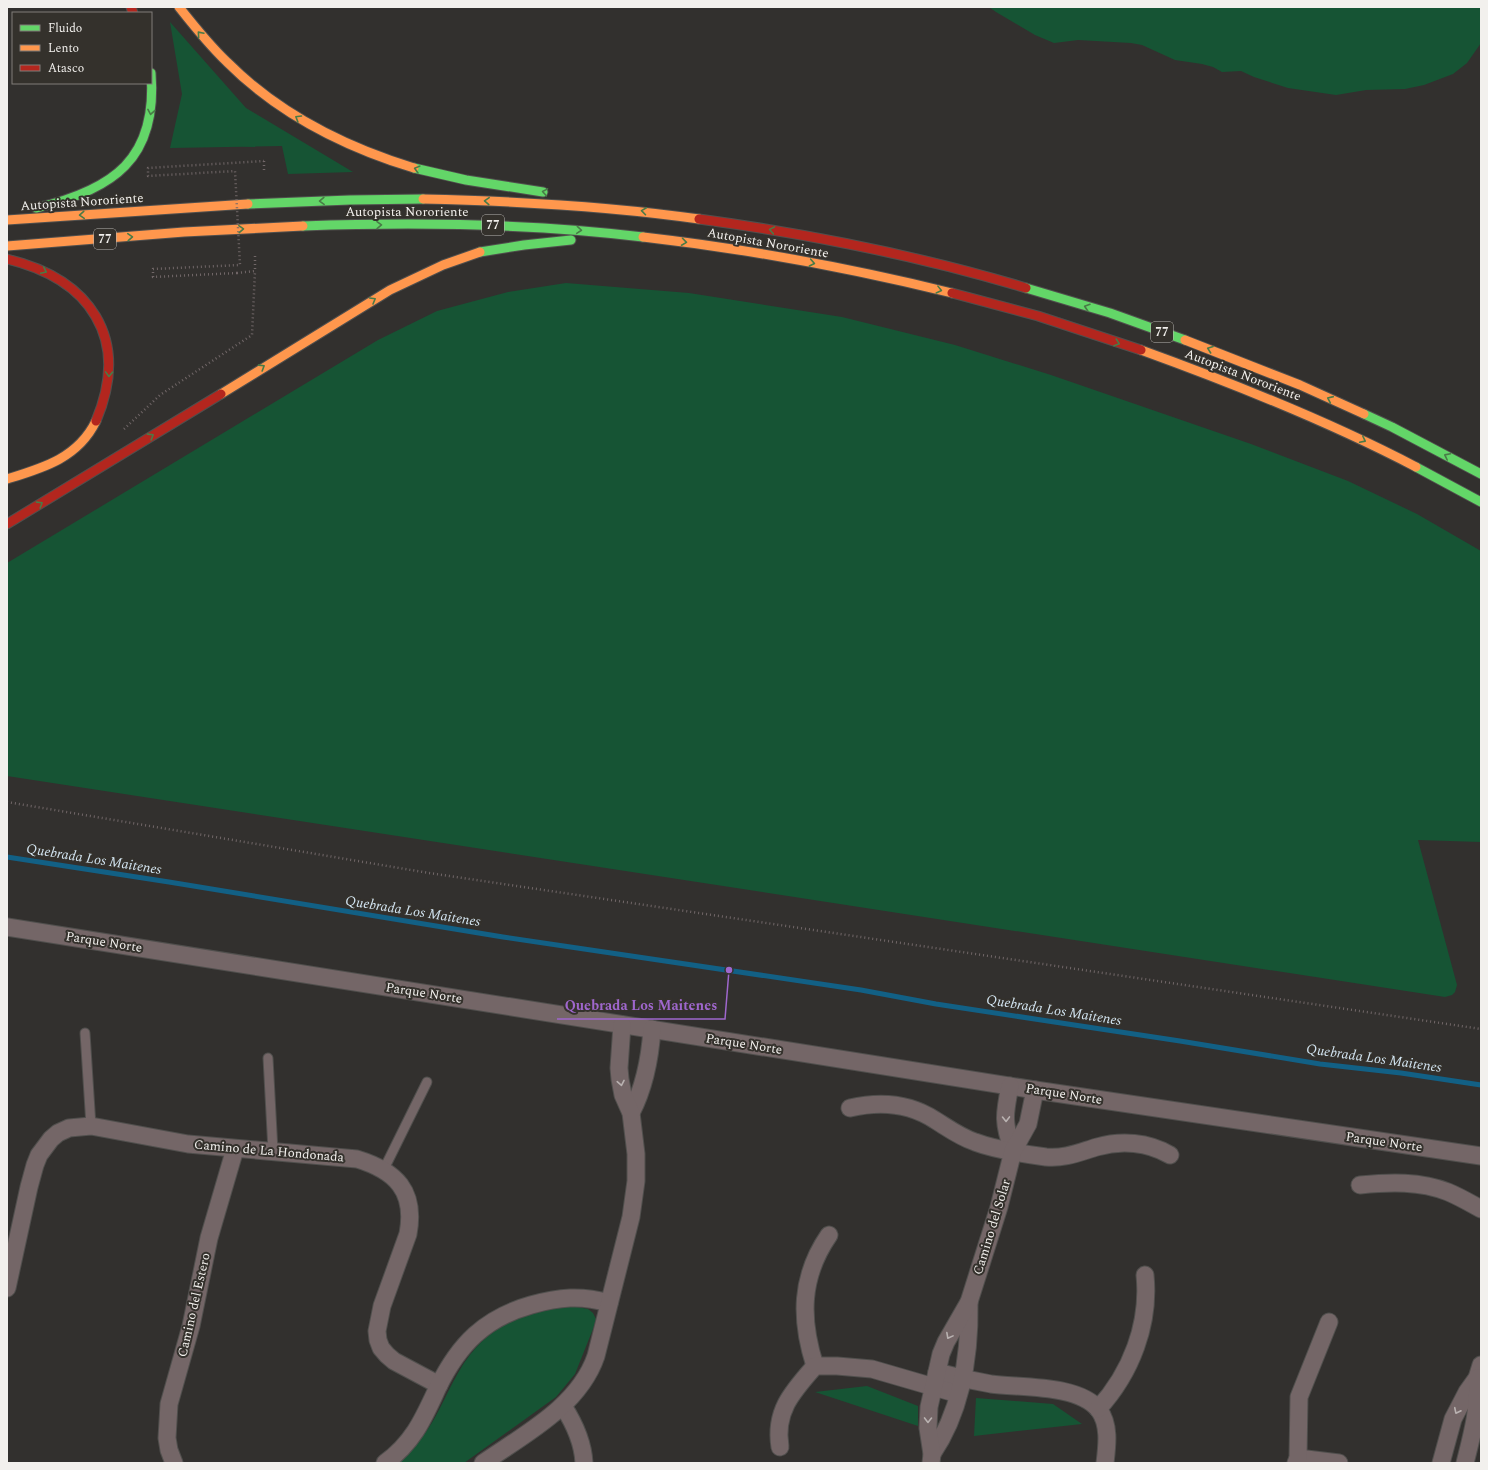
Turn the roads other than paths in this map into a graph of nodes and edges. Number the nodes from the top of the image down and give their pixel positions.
1 (179, 7) edge
2 (152, 84) edge
3 (549, 193) dead end
4 (564, 196) dead end
5 (624, 208) junction
6 (7, 213) edge
7 (7, 220) edge
8 (646, 237) junction
9 (7, 246) edge
10 (7, 259) edge
11 (1481, 474) edge
12 (7, 478) edge
13 (1481, 502) edge
14 (7, 524) edge
15 (7, 927) edge
16 (622, 1025) junction
17 (652, 1029) junction
18 (85, 1033) dead end
19 (268, 1058) dead end
20 (427, 1082) dead end
21 (1010, 1086) junction
22 (1035, 1090) junction
23 (850, 1108) dead end
24 (631, 1113) junction
25 (91, 1126) junction
26 (235, 1149) junction
27 (273, 1151) junction
28 (1013, 1151) junction
29 (1170, 1154) dead end
30 (1481, 1156) edge
31 (384, 1169) junction
32 (1360, 1185) dead end
33 (1481, 1209) edge
34 (830, 1235) dead end
35 (1145, 1275) dead end
36 (7, 1288) edge
37 (969, 1302) junction
38 (609, 1303) junction
39 (1329, 1322) dead end
40 (815, 1366) junction
41 (1479, 1372) edge
42 (935, 1380) junction
43 (439, 1385) junction
44 (960, 1386) junction
45 (563, 1406) junction
46 (1098, 1409) junction
47 (780, 1447) dead end
48 (1443, 1456) edge
49 (1471, 1458) edge
50 (932, 1459) edge
51 (1297, 1460) edge
52 (174, 1463) edge
53 (385, 1463) edge
54 (483, 1463) edge
55 (584, 1463) edge
56 (1105, 1463) edge
57 (1339, 1463) edge

3 -> 1 highway
2 -> 6 highway
4 - 5 highway
5 -> 7 highway, Autopista Nororiente / 77
11 -> 5 highway, Autopista Nororiente / 77
9 -> 8 highway, Autopista Nororiente / 77
8 -> 13 highway, Autopista Nororiente / 77
14 -> 8 highway
10 -> 12 highway
15 - 16 street, Parque Norte
16 - 17 street, Parque Norte
16 -> 24 street
17 - 21 street, Parque Norte
17 - 24 street
18 - 25 lane
19 - 27 lane
20 - 31 lane
21 - 22 street, Parque Norte
21 -> 28 street
22 - 28 street, Camino del Solar
22 - 30 street, Parque Norte
23 - 28 street
24 - 38 street
25 - 26 street, Camino de La Hondonada
25 - 36 street, Camino de La Hondonada
26 - 27 street, Camino de La Hondonada
26 - 52 street, Camino del Estero
27 - 31 street, Camino de La Hondonada
28 - 29 street
28 - 37 street, Camino del Solar
31 - 43 street, Camino de La Hondonada
32 - 33 street
34 - 40 street
35 - 46 street
37 -> 42 street, Camino del Solar
37 - 44 street, Camino del Solar
38 - 43 street
38 - 45 street
39 - 51 street
40 - 42 street
40 - 47 street
41 -> 48 street
41 - 49 street
42 - 44 street
42 -> 50 street, Camino del Solar
43 - 53 street
44 - 46 street
44 - 50 street, Camino del Solar
45 - 54 street
45 - 55 street
46 - 56 street
48 - 49 street
51 - 57 street

